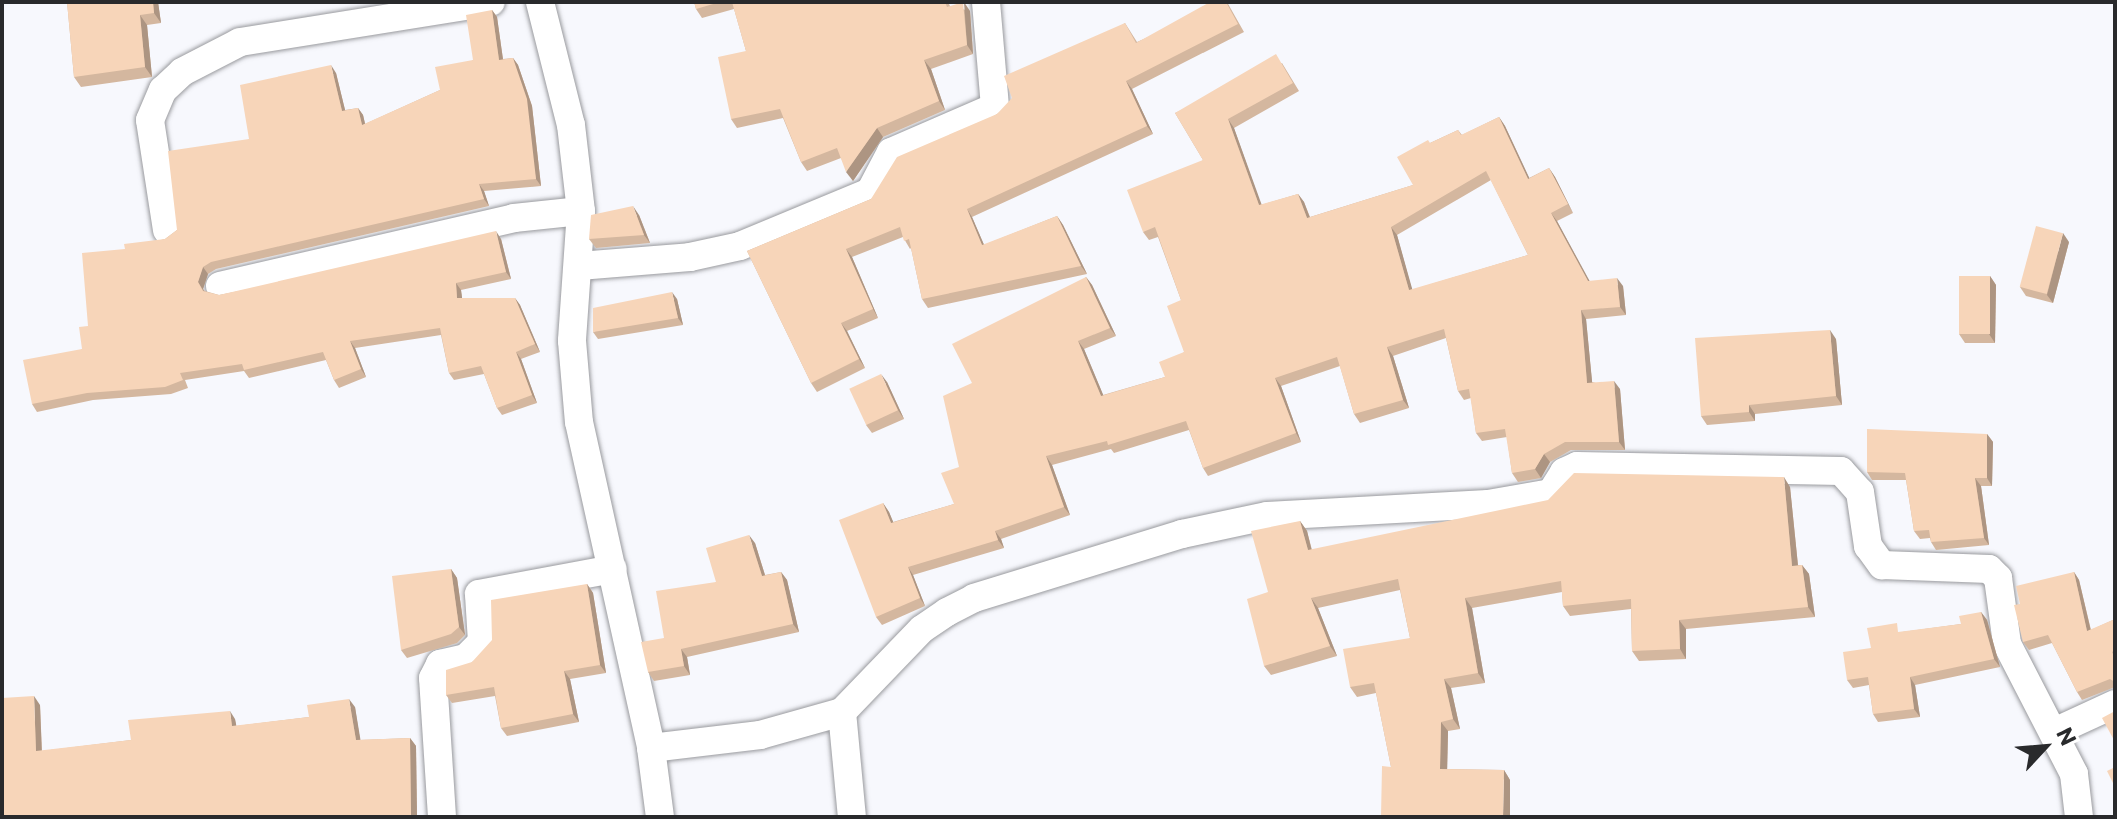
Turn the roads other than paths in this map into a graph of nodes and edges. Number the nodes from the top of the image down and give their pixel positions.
1 (491, 2) edge
2 (540, 2) edge
3 (986, 2) edge
4 (581, 211) junction
5 (167, 230) dead end
6 (579, 266) junction
7 (220, 286) dead end
8 (613, 569) junction
9 (2115, 704) edge
10 (842, 712) junction
11 (2054, 732) junction
12 (651, 748) junction
13 (442, 817) edge
14 (660, 817) edge
15 (852, 817) edge
16 (2079, 817) edge

1 - 5 street
2 - 4 street
3 - 6 street
4 - 6 street
4 - 7 street
6 - 8 street
8 - 12 street
8 - 13 street
9 - 11 street
10 - 11 street
10 - 12 street
10 - 15 street
11 - 16 street
12 - 14 street

